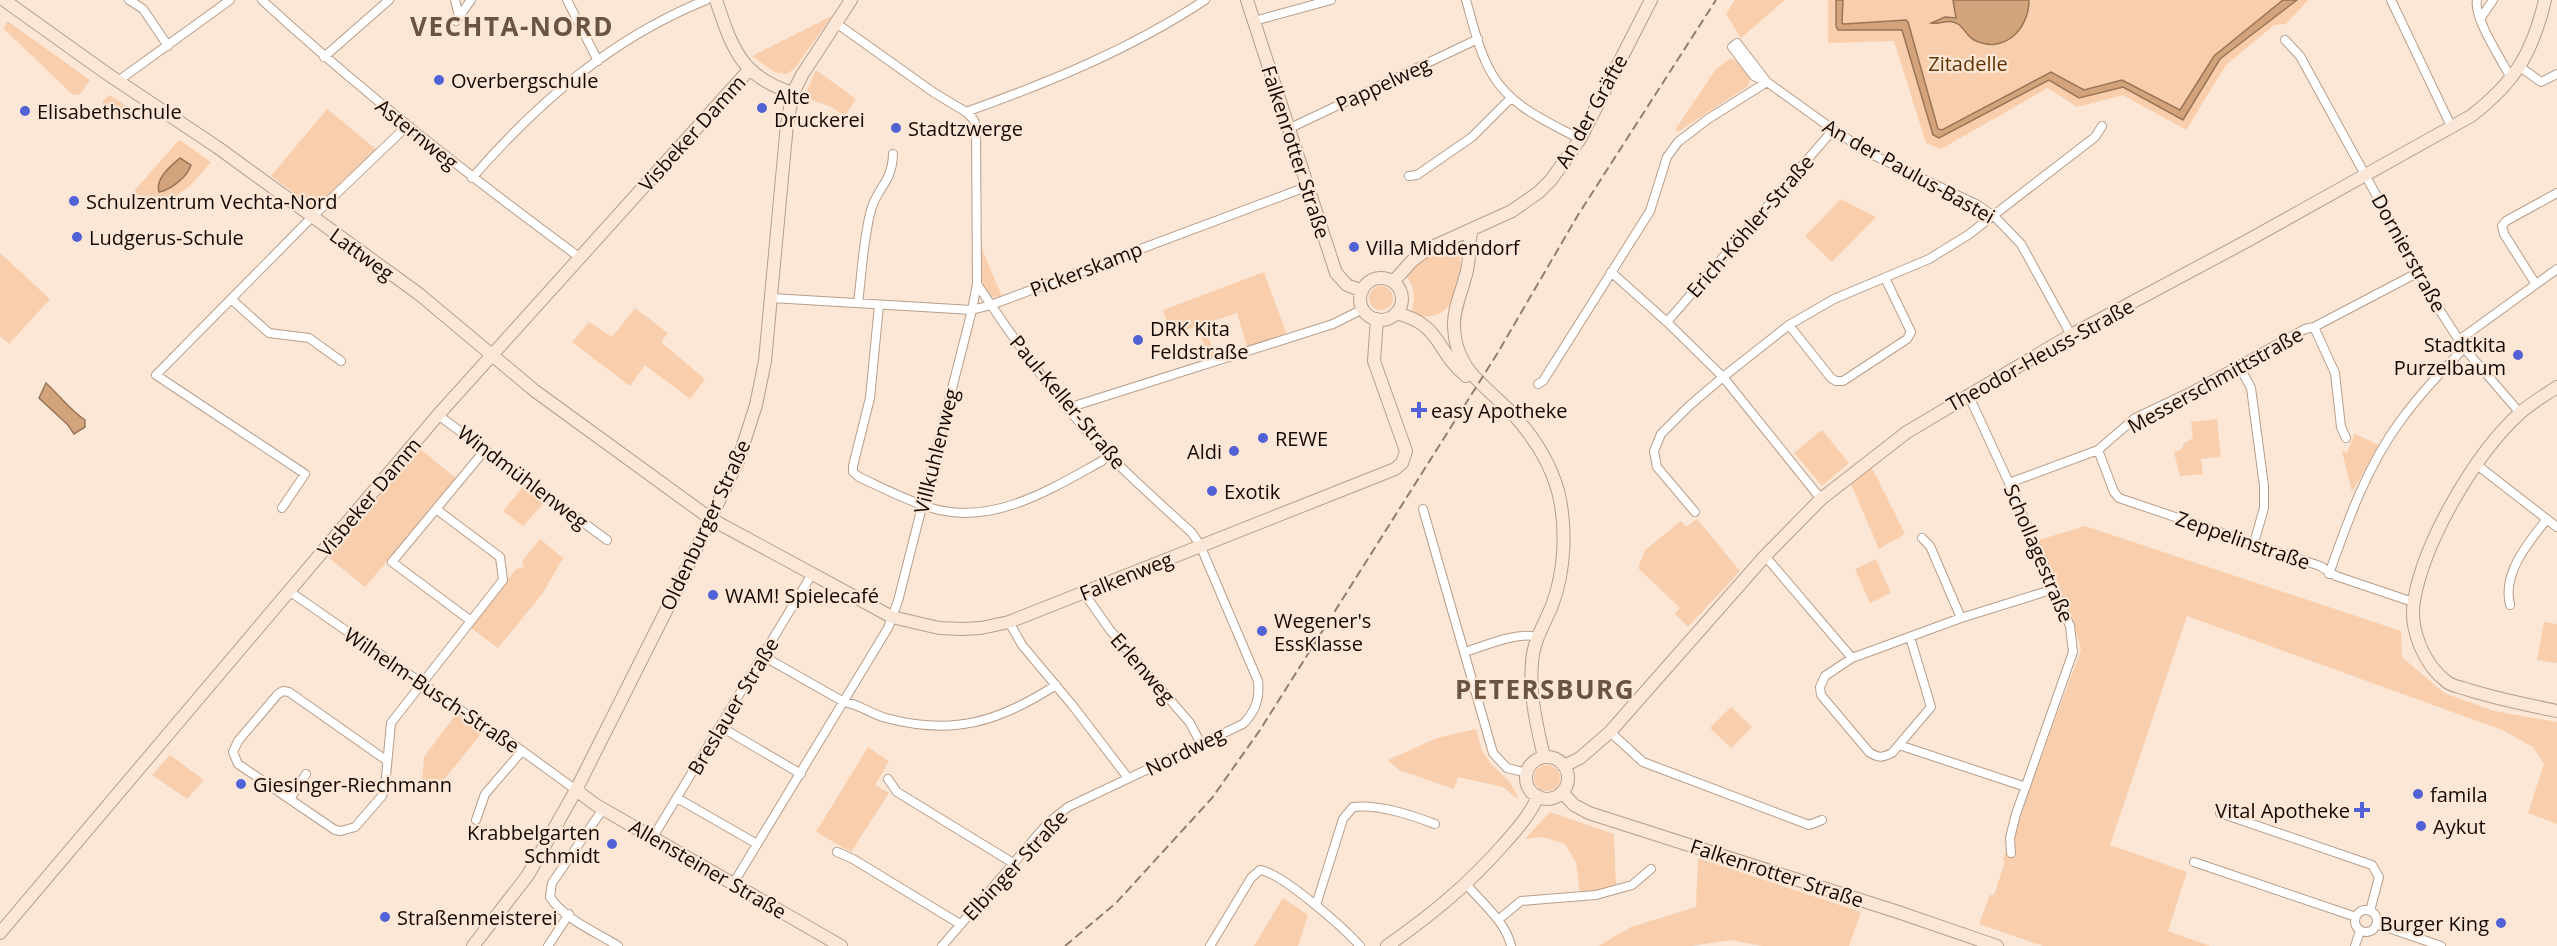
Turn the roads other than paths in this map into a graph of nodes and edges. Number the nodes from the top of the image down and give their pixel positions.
1 (4, 0) edge
2 (129, 0) edge
3 (231, 0) edge
4 (262, 0) edge
5 (388, 0) edge
6 (455, 0) edge
7 (471, 0) edge
8 (567, 0) edge
9 (706, 0) edge
10 (716, 0) edge
11 (851, 0) edge
12 (1205, 0) edge
13 (1247, 0) edge
14 (1331, 0) edge
15 (1466, 0) edge
16 (1651, 0) edge
17 (2391, 0) edge
18 (2477, 0) edge
19 (2493, 0) edge
20 (2545, 0) edge
21 (20, 4) edge
22 (2480, 19) junction
23 (1254, 21) junction
24 (836, 23) junction
25 (1478, 39) junction
26 (2285, 40) dead end
27 (1734, 45) dead end
28 (168, 46) junction
29 (324, 57) junction
30 (598, 61) junction
31 (2520, 67) junction
32 (749, 70) junction
33 (2557, 74) edge
34 (2511, 78) junction
35 (118, 81) junction
36 (1767, 82) junction
37 (793, 93) junction
38 (1511, 98) junction
39 (966, 112) junction
40 (407, 126) junction
41 (2102, 126) dead end
42 (2452, 128) junction
43 (1288, 129) junction
44 (1833, 130) junction
45 (1580, 139) junction
46 (893, 154) dead end
47 (2366, 175) junction
48 (1409, 176) dead end
49 (472, 178) junction
50 (1306, 187) junction
51 (2557, 193) edge
52 (312, 217) junction
53 (1995, 217) junction
54 (1472, 230) junction
55 (1449, 238) junction
56 (579, 257) junction
57 (2557, 269) edge
58 (1611, 272) junction
59 (2419, 272) junction
60 (1465, 278) junction
61 (1885, 278) junction
62 (1393, 282) junction
63 (2535, 283) junction
64 (977, 284) junction
65 (1362, 291) junction
66 (231, 298) junction
67 (772, 298) junction
68 (858, 303) junction
69 (879, 305) junction
70 (991, 305) junction
71 (1363, 309) junction
72 (972, 310) junction
73 (1396, 313) junction
74 (1377, 319) junction
75 (1667, 322) junction
76 (1789, 326) junction
77 (2314, 327) junction
78 (2071, 335) junction
79 (2461, 344) junction
80 (490, 355) junction
81 (341, 361) dead end
82 (2239, 366) junction
83 (1723, 377) junction
84 (1538, 384) dead end
85 (2557, 387) edge
86 (1491, 394) junction
87 (1968, 394) junction
88 (1068, 408) junction
89 (2520, 413) junction
90 (438, 415) junction
91 (2346, 438) dead end
92 (485, 450) junction
93 (2098, 450) junction
94 (1108, 454) junction
95 (2477, 465) junction
96 (2009, 483) junction
97 (1821, 499) junction
98 (922, 505) junction
99 (282, 508) dead end
100 (436, 509) junction
101 (1423, 509) dead end
102 (1695, 512) dead end
103 (711, 519) junction
104 (2547, 519) junction
105 (2557, 527) edge
106 (1922, 538) dead end
107 (607, 540) dead end
108 (2254, 543) junction
109 (1200, 545) junction
110 (1765, 556) junction
111 (812, 574) junction
112 (2330, 574) junction
113 (2054, 589) junction
114 (289, 591) junction
115 (1084, 593) junction
116 (2413, 602) junction
117 (2510, 604) dead end
118 (892, 617) junction
119 (1961, 618) junction
120 (471, 621) junction
121 (1009, 622) junction
122 (1537, 637) junction
123 (1910, 637) junction
124 (1465, 652) junction
125 (763, 657) junction
126 (1852, 658) junction
127 (421, 683) junction
128 (1056, 685) junction
129 (843, 702) junction
130 (2557, 711) edge
131 (721, 727) junction
132 (1610, 732) junction
133 (1201, 744) junction
134 (1899, 745) junction
135 (522, 750) junction
136 (1544, 757) junction
137 (386, 760) junction
138 (1564, 766) junction
139 (1527, 773) junction
140 (306, 774) dead end
141 (801, 774) junction
142 (1128, 778) junction
143 (888, 779) dead end
144 (2026, 787) junction
145 (576, 790) junction
146 (1562, 792) junction
147 (1538, 796) junction
148 (677, 798) junction
149 (290, 799) junction
150 (603, 809) junction
151 (2220, 813) dead end
152 (476, 820) dead end
153 (1822, 820) dead end
154 (1435, 824) dead end
155 (653, 837) junction
156 (757, 844) junction
157 (837, 852) dead end
158 (2011, 853) dead end
159 (2194, 862) dead end
160 (1013, 863) junction
161 (1651, 869) dead end
162 (733, 884) junction
163 (1467, 885) junction
164 (1316, 905) junction
165 (2370, 910) junction
166 (569, 914) junction
167 (2356, 917) junction
168 (1498, 920) junction
169 (960, 924) junction
170 (2377, 924) junction
171 (2360, 931) junction
172 (0, 933) edge
173 (473, 946) edge
174 (548, 946) edge
175 (618, 946) edge
176 (841, 946) edge
177 (942, 946) edge
178 (1210, 946) edge
179 (1360, 946) edge
180 (1387, 946) edge
181 (1511, 946) edge
182 (1997, 946) edge
183 (2355, 946) edge
184 (2442, 946) edge

1 - 21 street, Lattweg
2 - 28 street
3 - 28 street
4 - 29 street, Asternweg
5 - 29 street
6 - 7 street
8 - 30 street
9 - 30 street
10 - 32 street
11 - 24 street, Oldenburger Straße
12 - 39 street
13 - 23 street, Falkenrotter Straße
14 - 23 street
15 - 25 street
16 - 45 street, An der Gräfte
17 - 42 street
18 - 22 street
19 - 22 street
20 - 31 street, Theodor-Heuss-Straße
21 - 35 street, Lattweg
22 - 34 street
23 - 43 street, Falkenrotter Straße
24 - 37 street, Oldenburger Straße
24 - 39 street
25 - 38 street
25 - 43 street, Pappelweg
26 - 47 street, Dornierstraße
27 - 36 street, An der Paulus-Bastei
28 - 35 street
29 - 40 street, Asternweg
30 - 49 street
31 - 33 street
31 - 34 street, Theodor-Heuss-Straße
32 - 37 street
32 - 56 street, Visbeker Damm
34 - 42 street, Theodor-Heuss-Straße
35 - 52 street, Lattweg
36 - 44 street, An der Paulus-Bastei
36 - 58 street
37 - 67 street, Oldenburger Straße
38 - 45 street
38 - 48 street
39 - 64 street, Villkuhlenweg
40 - 49 street, Asternweg
40 - 52 street
41 - 53 street
42 - 47 street, Theodor-Heuss-Straße
43 - 50 street, Falkenrotter Straße
44 - 53 street, An der Paulus-Bastei
44 - 75 street, Erich-Köhler-Straße
45 - 54 street, An der Gräfte
46 - 68 street
47 - 59 street, Dornierstraße
47 - 78 street, Theodor-Heuss-Straße
49 - 56 street, Asternweg
50 - 65 street, Falkenrotter Straße
50 - 70 street, Pickerskamp
51 - 63 street
52 - 66 street
52 - 80 street, Lattweg
53 - 61 street
53 - 78 street, An der Paulus-Bastei
54 - 55 street, An der Gräfte
54 - 60 street
55 - 60 street
55 - 62 street, An der Gräfte
56 - 80 street, Visbeker Damm
57 - 63 street
58 - 75 street
58 - 84 street
59 - 77 street, Messerschmittstraße
59 - 79 street, Dornierstraße
60 - 86 street
61 - 76 street
61 - 76 street
62 - 65 street
62 - 73 street
63 - 79 street
64 - 70 street
64 - 72 street, Villkuhlenweg
65 - 71 street
66 - 81 street
66 - 99 street
67 - 68 street, Pickerskamp
67 - 103 street, Oldenburger Straße
68 - 69 street, Pickerskamp
69 - 72 street, Pickerskamp
69 - 98 street
70 - 72 street, Pickerskamp
70 - 88 street, Paul-Keller-Straße
71 - 74 street
71 - 88 street
72 - 98 street, Villkuhlenweg
73 - 74 street
73 - 86 street
74 - 109 street, Falkenweg
75 - 83 street
76 - 83 street
77 - 82 street, Messerschmittstraße
77 - 91 street
78 - 87 street, Theodor-Heuss-Straße
79 - 89 street, Dornierstraße
79 - 112 street
80 - 90 street, Visbeker Damm
80 - 103 street, Lattweg
82 - 93 street, Messerschmittstraße
82 - 108 street
83 - 97 street
83 - 102 street
85 - 89 street
86 - 122 street
87 - 96 street, Schollagestraße
87 - 97 street, Theodor-Heuss-Straße
88 - 94 street, Paul-Keller-Straße
89 - 95 street
90 - 92 street, Windmühlenweg
90 - 114 street, Visbeker Damm
92 - 100 street
92 - 107 street, Windmühlenweg
93 - 96 street, Messerschmittstraße
93 - 108 street, Zeppelinstraße
94 - 98 street
94 - 109 street, Paul-Keller-Straße
95 - 104 street
95 - 116 street
96 - 113 street, Schollagestraße
97 - 110 street, Theodor-Heuss-Straße
98 - 118 street, Villkuhlenweg
100 - 120 street
100 - 120 street
101 - 124 street
103 - 111 street, Falkenweg
103 - 145 street, Oldenburger Straße
104 - 105 street
104 - 117 street
106 - 119 street
108 - 112 street, Zeppelinstraße
109 - 115 street, Falkenweg
109 - 133 street, Nordweg
110 - 126 street
110 - 132 street, Theodor-Heuss-Straße
111 - 118 street, Falkenweg
111 - 125 street, Breslauer Straße
112 - 116 street, Zeppelinstraße
113 - 119 street
113 - 144 street, Schollagestraße
114 - 127 street, Wilhelm-Busch-Straße
114 - 172 street, Visbeker Damm
115 - 121 street, Falkenweg
115 - 133 street, Erlenweg
116 - 130 street
118 - 121 street, Falkenweg
118 - 129 street, Villkuhlenweg
119 - 123 street
120 - 127 street
121 - 128 street, Nordweg
122 - 124 street
122 - 136 street
123 - 126 street
123 - 134 street
124 - 139 street
125 - 129 street
125 - 131 street, Breslauer Straße
126 - 134 street
127 - 135 street, Wilhelm-Busch-Straße
127 - 137 street
128 - 129 street
128 - 142 street, Nordweg
129 - 141 street, Villkuhlenweg
131 - 141 street
131 - 148 street, Breslauer Straße
132 - 138 street, Theodor-Heuss-Straße
132 - 153 street
133 - 142 street, Nordweg
134 - 144 street
135 - 145 street, Wilhelm-Busch-Straße
135 - 152 street
136 - 138 street
136 - 139 street
137 - 149 street
137 - 149 street
138 - 146 street
139 - 147 street
140 - 149 street
141 - 156 street, Villkuhlenweg
142 - 160 street, Elbinger Straße
143 - 160 street
144 - 158 street, Schollagestraße
145 - 150 street, Allensteiner Straße
145 - 173 street, Oldenburger Straße
146 - 147 street
146 - 182 street, Falkenrotter Straße
147 - 163 street
148 - 155 street, Breslauer Straße
148 - 156 street
150 - 155 street, Allensteiner Straße
150 - 166 street
151 - 165 street
154 - 164 street
155 - 162 street, Allensteiner Straße
156 - 162 street, Villkuhlenweg
157 - 169 street
159 - 167 street
160 - 169 street, Elbinger Straße
161 - 168 street
162 - 176 street, Allensteiner Straße
163 - 168 street
163 - 180 street
164 - 178 street
164 - 179 street
165 - 167 street
165 - 170 street
166 - 174 street
166 - 175 street
167 - 171 street
168 - 181 street
169 - 177 street, Elbinger Straße
170 - 171 street
170 - 184 street
171 - 183 street

